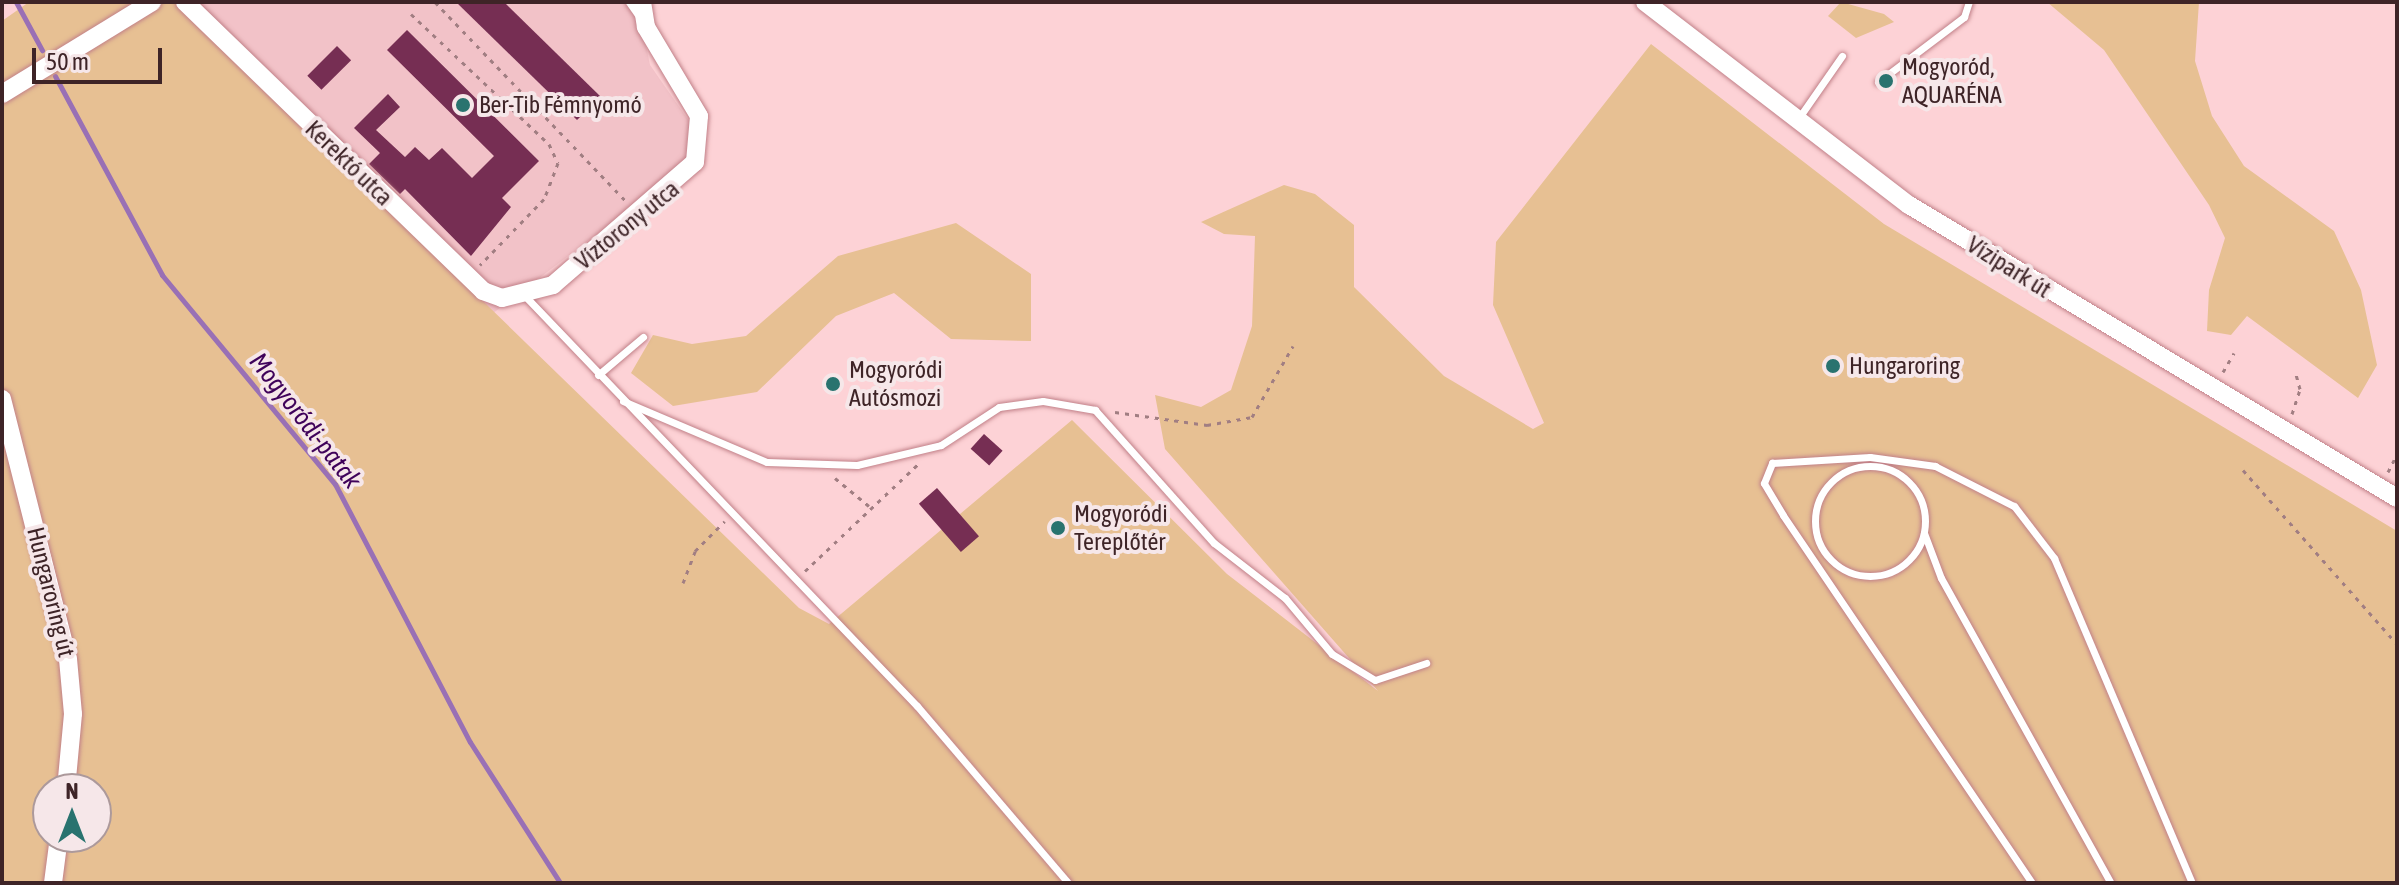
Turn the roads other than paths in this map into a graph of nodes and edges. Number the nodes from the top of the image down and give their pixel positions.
1 (152, 2) edge
2 (185, 2) edge
3 (629, 2) edge
4 (642, 2) edge
5 (1645, 2) edge
6 (1969, 2) edge
7 (646, 27) junction
8 (1842, 56) dead end
9 (1878, 82) dead end
10 (2, 94) edge
11 (1797, 120) junction
12 (526, 297) junction
13 (643, 337) dead end
14 (598, 375) junction
15 (2, 399) edge
16 (623, 401) junction
17 (2397, 498) edge
18 (1924, 533) junction
19 (1426, 663) dead end
20 (67, 773) edge
21 (57, 853) edge
22 (53, 883) edge
23 (1068, 883) edge
24 (2032, 883) edge
25 (2111, 883) edge
26 (2192, 883) edge

1 - 10 street
2 - 12 street, Kerektó utca
3 - 7 lane
4 - 7 street, Víztorony utca
5 - 11 street, Vízipark út
6 - 9 lane
7 - 12 street, Víztorony utca
8 - 11 lane
11 - 17 street, Vízipark út
12 - 14 lane
13 - 14 lane
14 - 16 lane
15 - 20 street, Hungaroring út
16 - 19 lane
16 - 23 lane
18 - 18 lane
18 - 25 lane
21 - 22 street
24 - 26 lane

